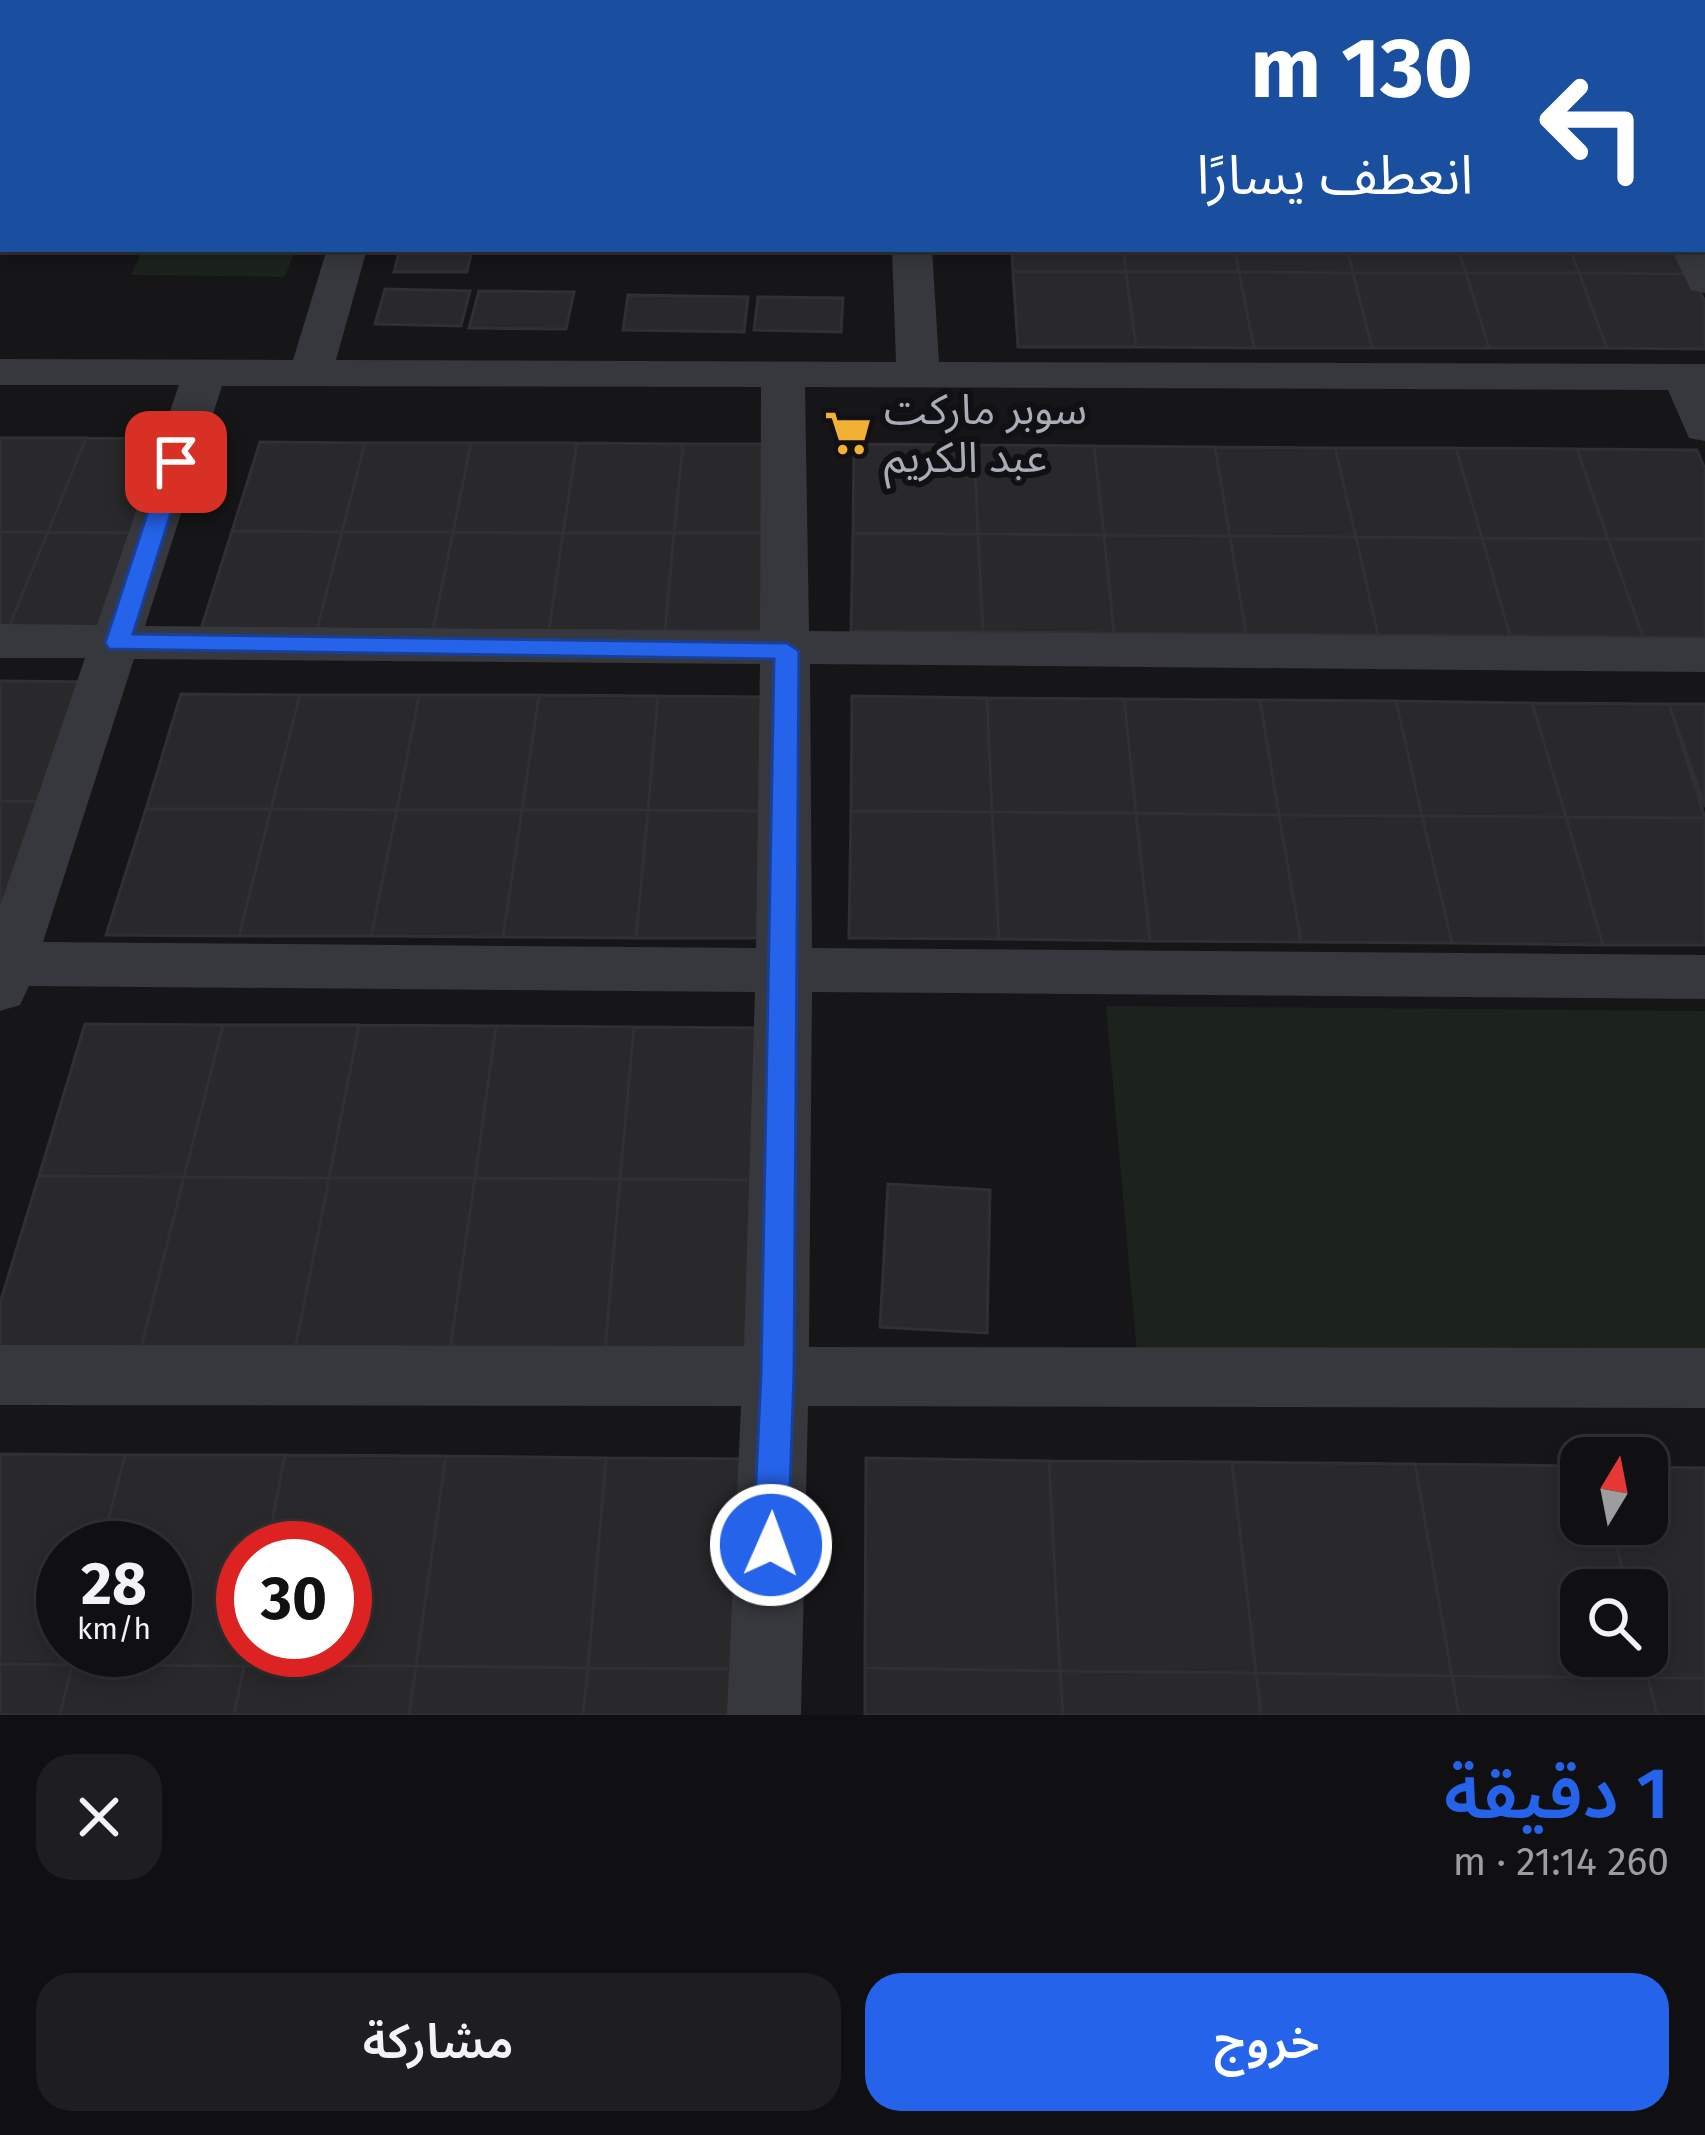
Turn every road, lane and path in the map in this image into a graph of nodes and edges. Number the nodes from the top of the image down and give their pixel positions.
1 (346, 252) edge
2 (912, 252) edge
3 (1692, 252) edge
4 (1705, 280) edge
5 (0, 372) edge
6 (205, 372) junction
7 (311, 373) junction
8 (783, 376) junction
9 (1695, 377) edge
10 (918, 378) junction
11 (1705, 428) edge
12 (0, 640) edge
13 (118, 643) junction
14 (787, 651) junction
15 (1705, 656) edge
16 (782, 971) junction
17 (3, 973) edge
18 (1705, 977) edge
19 (778, 1374) junction
20 (0, 1375) edge
21 (1705, 1378) edge
22 (764, 1715) edge

1 - 7 street
2 - 10 street
3 - 4 street
5 - 6 street
6 - 7 street
6 - 13 street
7 - 8 street
8 - 10 street
8 - 14 street
9 - 10 street
9 - 11 street
12 - 13 street
13 - 14 street
13 - 17 street
14 - 15 street
14 - 16 street
16 - 17 street
16 - 18 street
16 - 19 street
19 - 20 street
19 - 21 street
19 - 22 street

